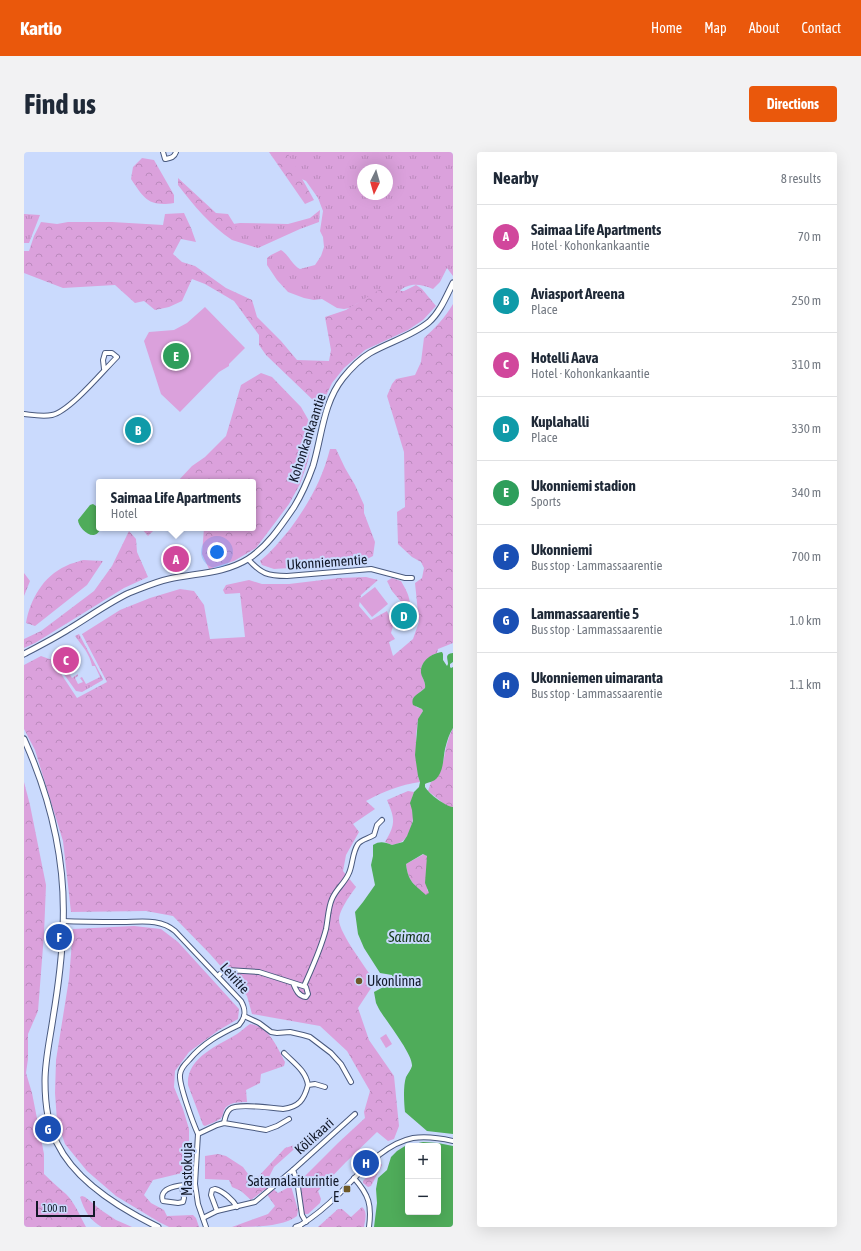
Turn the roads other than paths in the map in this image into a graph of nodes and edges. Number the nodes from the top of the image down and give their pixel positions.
1 (163, 152) edge
2 (176, 152) edge
3 (453, 284) edge
4 (104, 369) dead end
5 (24, 414) edge
6 (248, 559) junction
7 (412, 578) dead end
8 (24, 654) edge
9 (24, 739) edge
10 (382, 820) dead end
11 (63, 921) junction
12 (218, 976) junction
13 (293, 983) junction
14 (305, 987) junction
15 (244, 1016) junction
16 (284, 1053) dead end
17 (351, 1082) dead end
18 (308, 1085) junction
19 (325, 1087) dead end
20 (355, 1114) dead end
21 (288, 1119) dead end
22 (224, 1123) junction
23 (198, 1134) junction
24 (453, 1141) edge
25 (293, 1170) junction
26 (354, 1178) junction
27 (195, 1184) junction
28 (182, 1186) junction
29 (237, 1207) junction
30 (216, 1211) junction
31 (203, 1218) junction
32 (306, 1222) junction
33 (158, 1227) edge
34 (206, 1227) edge
35 (299, 1227) edge
36 (369, 1227) edge

1 - 2 street
3 - 6 street, Kohonkankaantie
4 - 5 street
6 - 7 street, Ukonniementie
6 - 8 street, Kohonkankaantie
9 - 11 street
10 - 14 street
11 - 12 street, Leiritie
11 - 33 street
12 - 13 street
12 - 15 street, Leiritie
13 - 14 street
13 - 14 street
15 - 17 street
15 - 23 street, Leiritie
16 - 18 street
18 - 19 street
18 - 22 street
20 - 25 street, Kölikaari
21 - 22 street
22 - 23 street, Mastokuja
23 - 27 street, Mastokuja
24 - 26 street
25 - 29 street
25 - 32 street, Kölikaari
26 - 32 street
26 - 36 street
27 - 28 street
27 - 31 street, Mastokuja
28 - 28 street
29 - 30 street
29 - 30 street
30 - 31 street
31 - 34 street, Mastokuja
32 - 35 street

